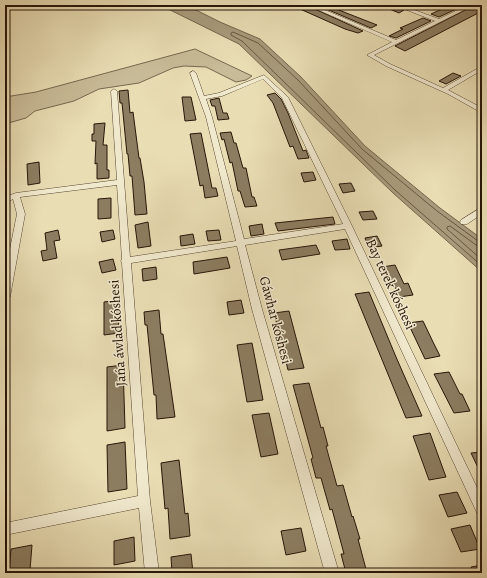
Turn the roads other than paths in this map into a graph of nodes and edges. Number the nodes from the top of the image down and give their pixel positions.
1 (309, 5) edge
2 (396, 5) edge
3 (472, 5) edge
4 (439, 21) junction
5 (396, 42) junction
6 (482, 68) edge
7 (193, 73) dead end
8 (444, 90) junction
9 (114, 91) dead end
10 (202, 98) junction
11 (482, 111) edge
12 (120, 182) junction
13 (16, 195) junction
14 (5, 200) edge
15 (482, 210) edge
16 (464, 222) dead end
17 (348, 226) junction
18 (242, 242) junction
19 (125, 261) junction
20 (5, 297) edge
21 (144, 501) junction
22 (482, 510) edge
23 (5, 530) edge
24 (152, 573) edge
25 (332, 573) edge

1 - 5 street
2 - 4 street
3 - 4 street
4 - 5 street
5 - 8 street
6 - 8 street
7 - 10 street, Gáwhar kóshesi
8 - 11 street
9 - 12 street, Jańa áwlad kóshesi
10 - 17 street, Bay terek kóshesi
10 - 18 street, Gáwhar kóshesi
12 - 13 street
12 - 19 street, Jańa áwlad kóshesi
13 - 14 street
13 - 20 street
15 - 16 street
17 - 18 street
17 - 22 street, Bay terek kóshesi
18 - 19 street
18 - 25 street, Gáwhar kóshesi
19 - 21 street, Jańa áwlad kóshesi
21 - 23 street
21 - 24 street, Jańa áwlad kóshesi

